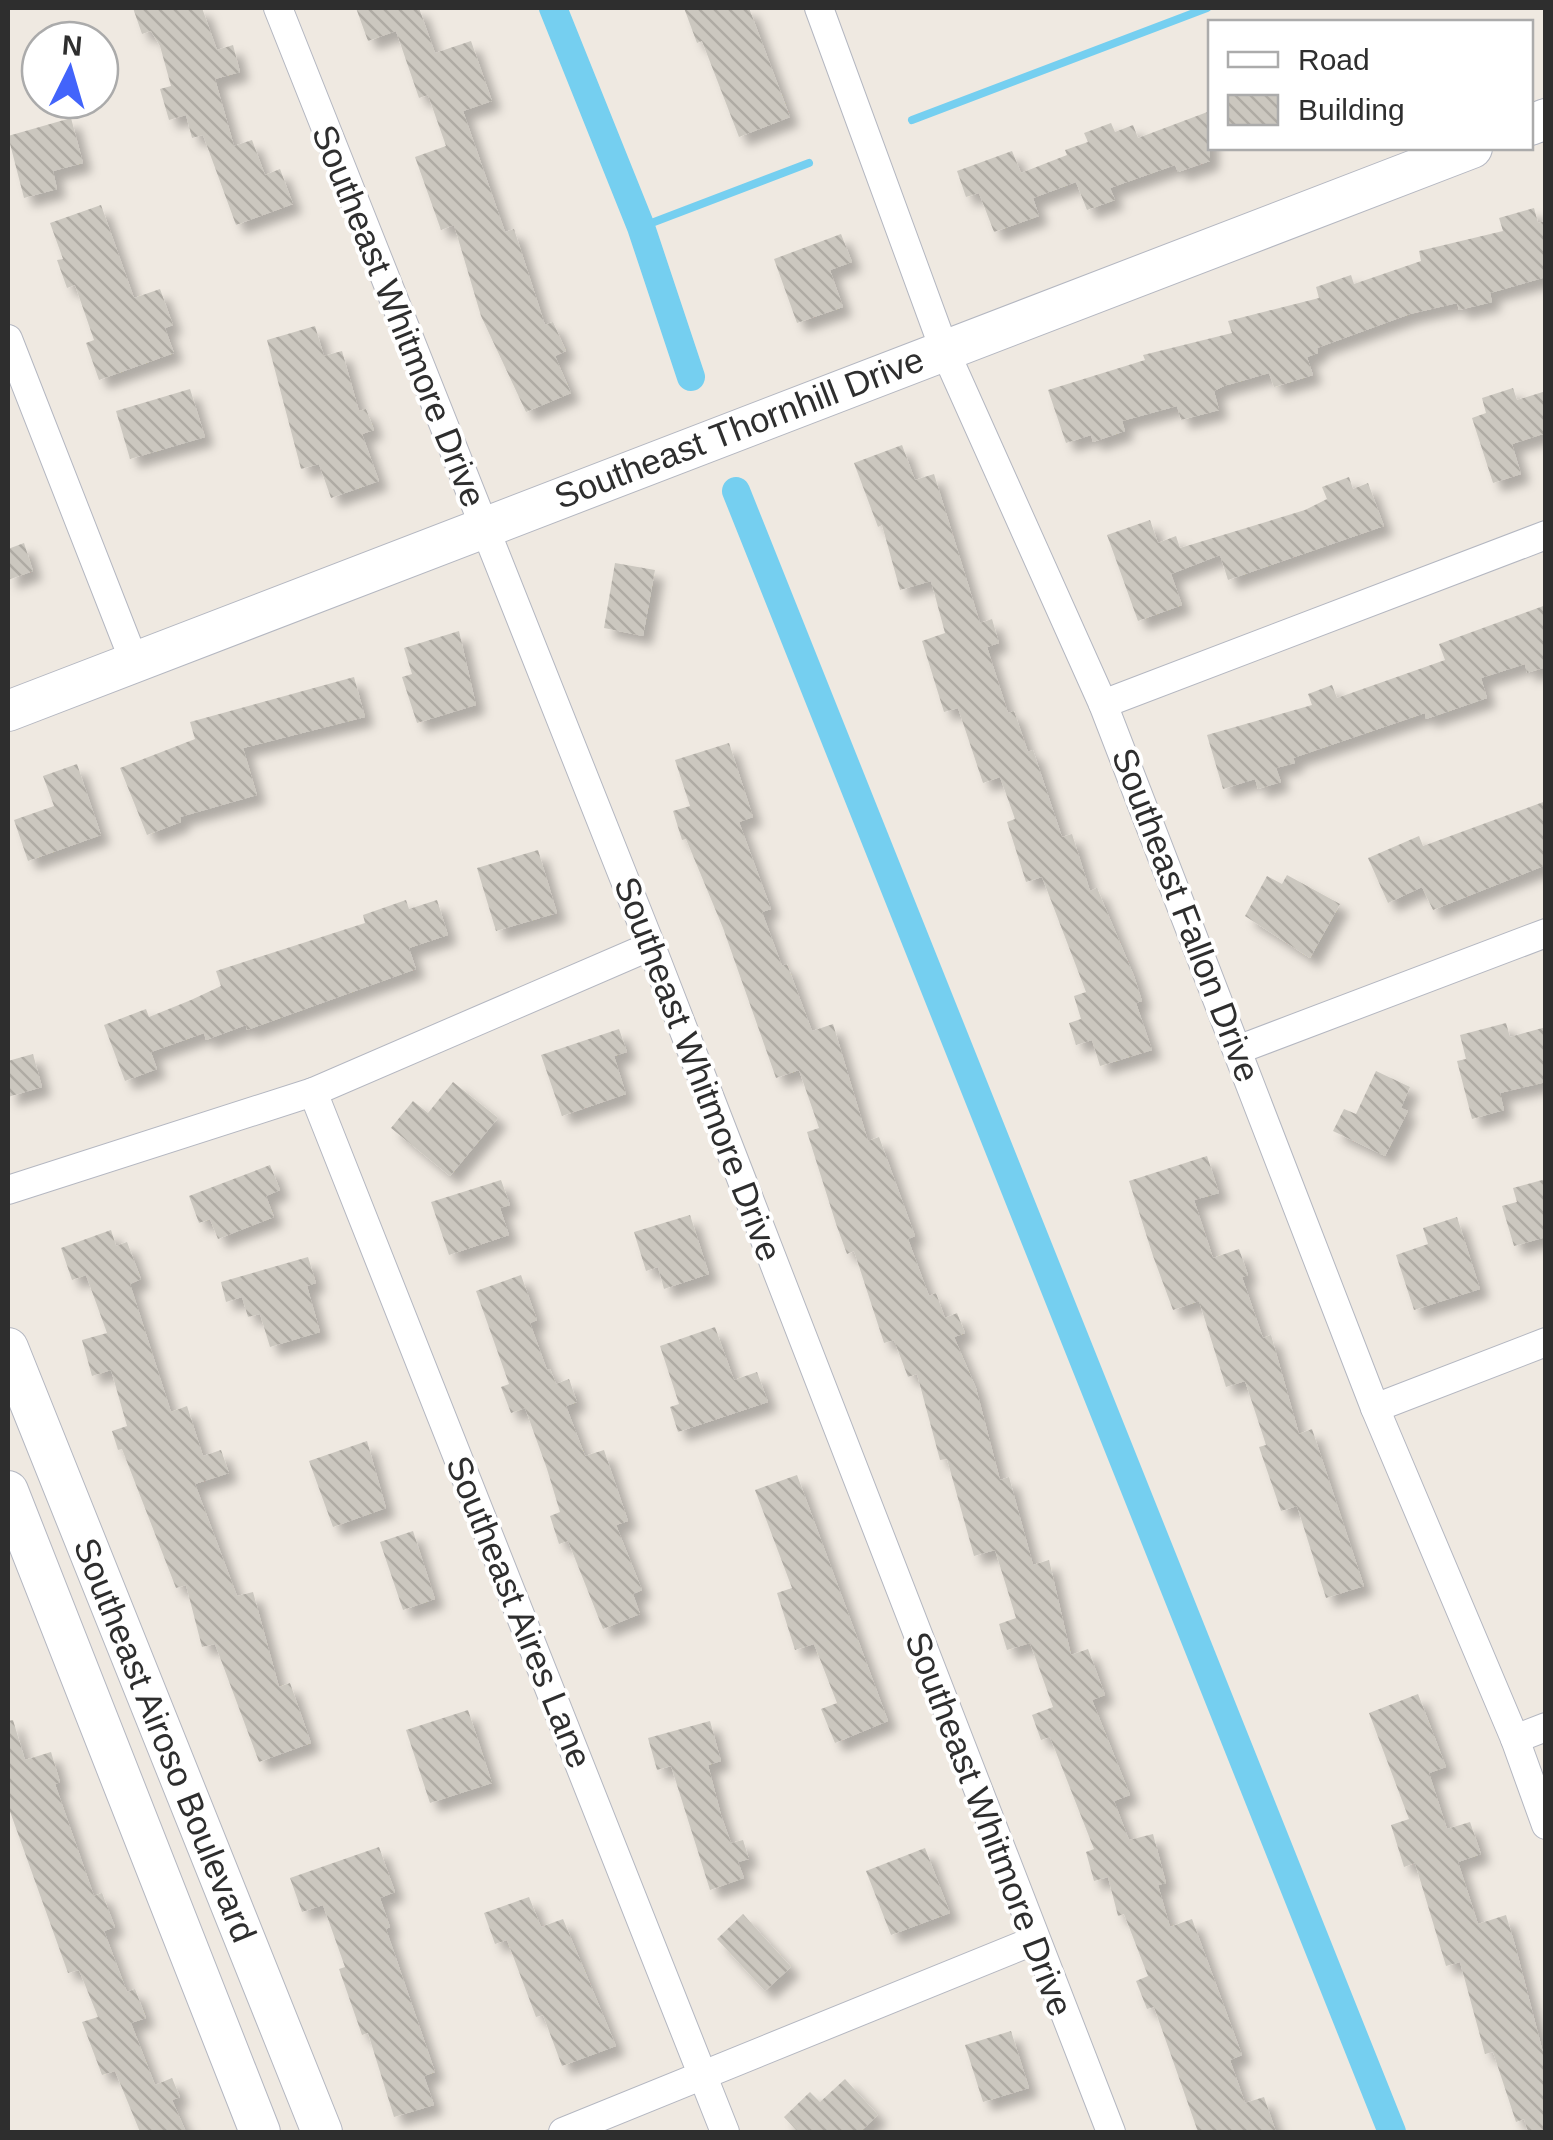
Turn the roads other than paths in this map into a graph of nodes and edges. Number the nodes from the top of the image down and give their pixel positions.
1 (278, 8) edge
2 (819, 8) edge
3 (1467, 150) edge
4 (8, 339) edge
5 (944, 348) junction
6 (482, 527) junction
7 (1546, 535) edge
8 (134, 662) junction
9 (1103, 704) junction
10 (8, 711) edge
11 (1546, 934) edge
12 (651, 946) junction
13 (1240, 1050) junction
14 (313, 1092) junction
15 (8, 1190) edge
16 (1546, 1342) edge
17 (8, 1348) edge
18 (1375, 1408) junction
19 (8, 1491) edge
20 (1546, 1728) edge
21 (1515, 1739) junction
22 (1546, 1826) edge
23 (1033, 1941) junction
24 (703, 2075) junction
25 (260, 2132) edge
26 (322, 2132) edge
27 (562, 2132) edge
28 (725, 2132) edge
29 (1111, 2132) edge

1 - 6 street, Southeast Whitmore Drive
2 - 5 street, Southeast Fallon Drive
3 - 5 street, Southeast Thornhill Drive
4 - 8 street
5 - 6 street, Southeast Thornhill Drive
5 - 9 street, Southeast Fallon Drive
6 - 8 street, Southeast Thornhill Drive
6 - 12 street, Southeast Whitmore Drive
7 - 9 street
8 - 10 street, Southeast Thornhill Drive
9 - 13 street, Southeast Fallon Drive
11 - 13 street
12 - 14 street
12 - 23 street, Southeast Whitmore Drive
13 - 18 street, Southeast Fallon Drive
14 - 15 street
14 - 24 street, Southeast Aires Lane
16 - 18 street
17 - 26 street, Southeast Airoso Boulevard
18 - 21 street, Southeast Fallon Drive
19 - 25 street, Southeast Airoso Boulevard
20 - 21 street
21 - 22 street, Southeast Fallon Drive
23 - 24 street
23 - 29 street, Southeast Whitmore Drive
24 - 27 street
24 - 28 street, Southeast Aires Lane

